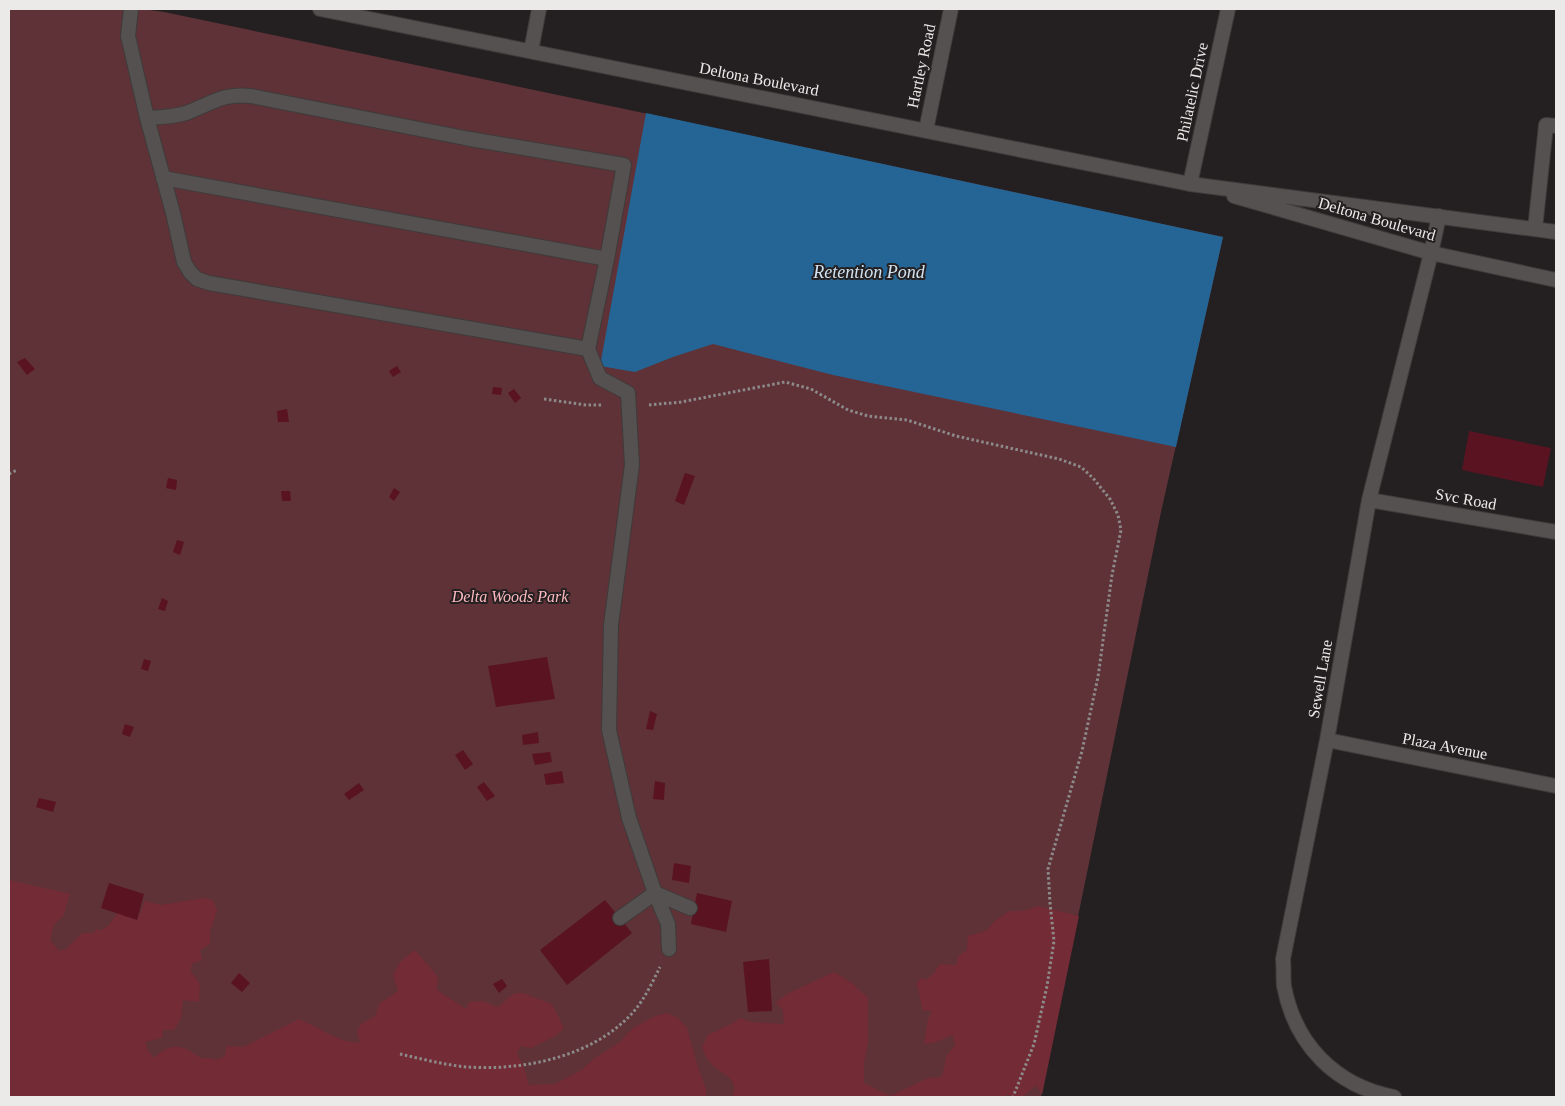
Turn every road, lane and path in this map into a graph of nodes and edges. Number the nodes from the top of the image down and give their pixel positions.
1 (131, 9) edge
2 (320, 9) edge
3 (539, 9) edge
4 (951, 9) edge
5 (1228, 9) edge
6 (531, 51) junction
7 (147, 118) junction
8 (1556, 126) edge
9 (926, 130) junction
10 (163, 178) junction
11 (1190, 184) junction
12 (1439, 216) junction
13 (1535, 229) junction
14 (1556, 232) edge
15 (1431, 254) junction
16 (607, 258) junction
17 (1556, 280) edge
18 (588, 349) junction
19 (544, 399) dead end
20 (629, 406) junction
21 (17, 470) dead end
22 (9, 474) edge
23 (1369, 500) junction
24 (1556, 532) edge
25 (1327, 740) junction
26 (1556, 786) edge
27 (655, 893) junction
28 (690, 908) dead end
29 (620, 918) dead end
30 (669, 949) joint
31 (400, 1054) dead end
32 (1013, 1097) edge
33 (1394, 1097) edge

1 - 7 street
2 - 6 street, Deltona Boulevard
3 - 6 street
4 - 9 street, Hartley Road
5 - 11 street, Philatelic Drive
6 - 9 street, Deltona Boulevard
7 - 10 street
7 - 16 street
8 - 13 street
9 - 11 street, Deltona Boulevard
10 - 16 street
10 - 18 street
11 - 12 street, Deltona Boulevard
11 - 15 street, Deltona Boulevard
12 - 13 street, Deltona Boulevard
12 - 15 street, Sewell Lane
13 - 14 street, Deltona Boulevard
15 - 17 street, Deltona Boulevard
15 - 23 street, Sewell Lane
16 - 18 street
18 - 20 street
19 - 20 path
20 - 27 street
20 - 32 path
21 - 22 path
23 - 24 street, Svc Road
23 - 25 street, Sewell Lane
25 - 26 street, Plaza Avenue
25 - 33 street, Sewell Lane
27 - 28 street
27 - 29 street
27 - 30 street
30 - 31 path

